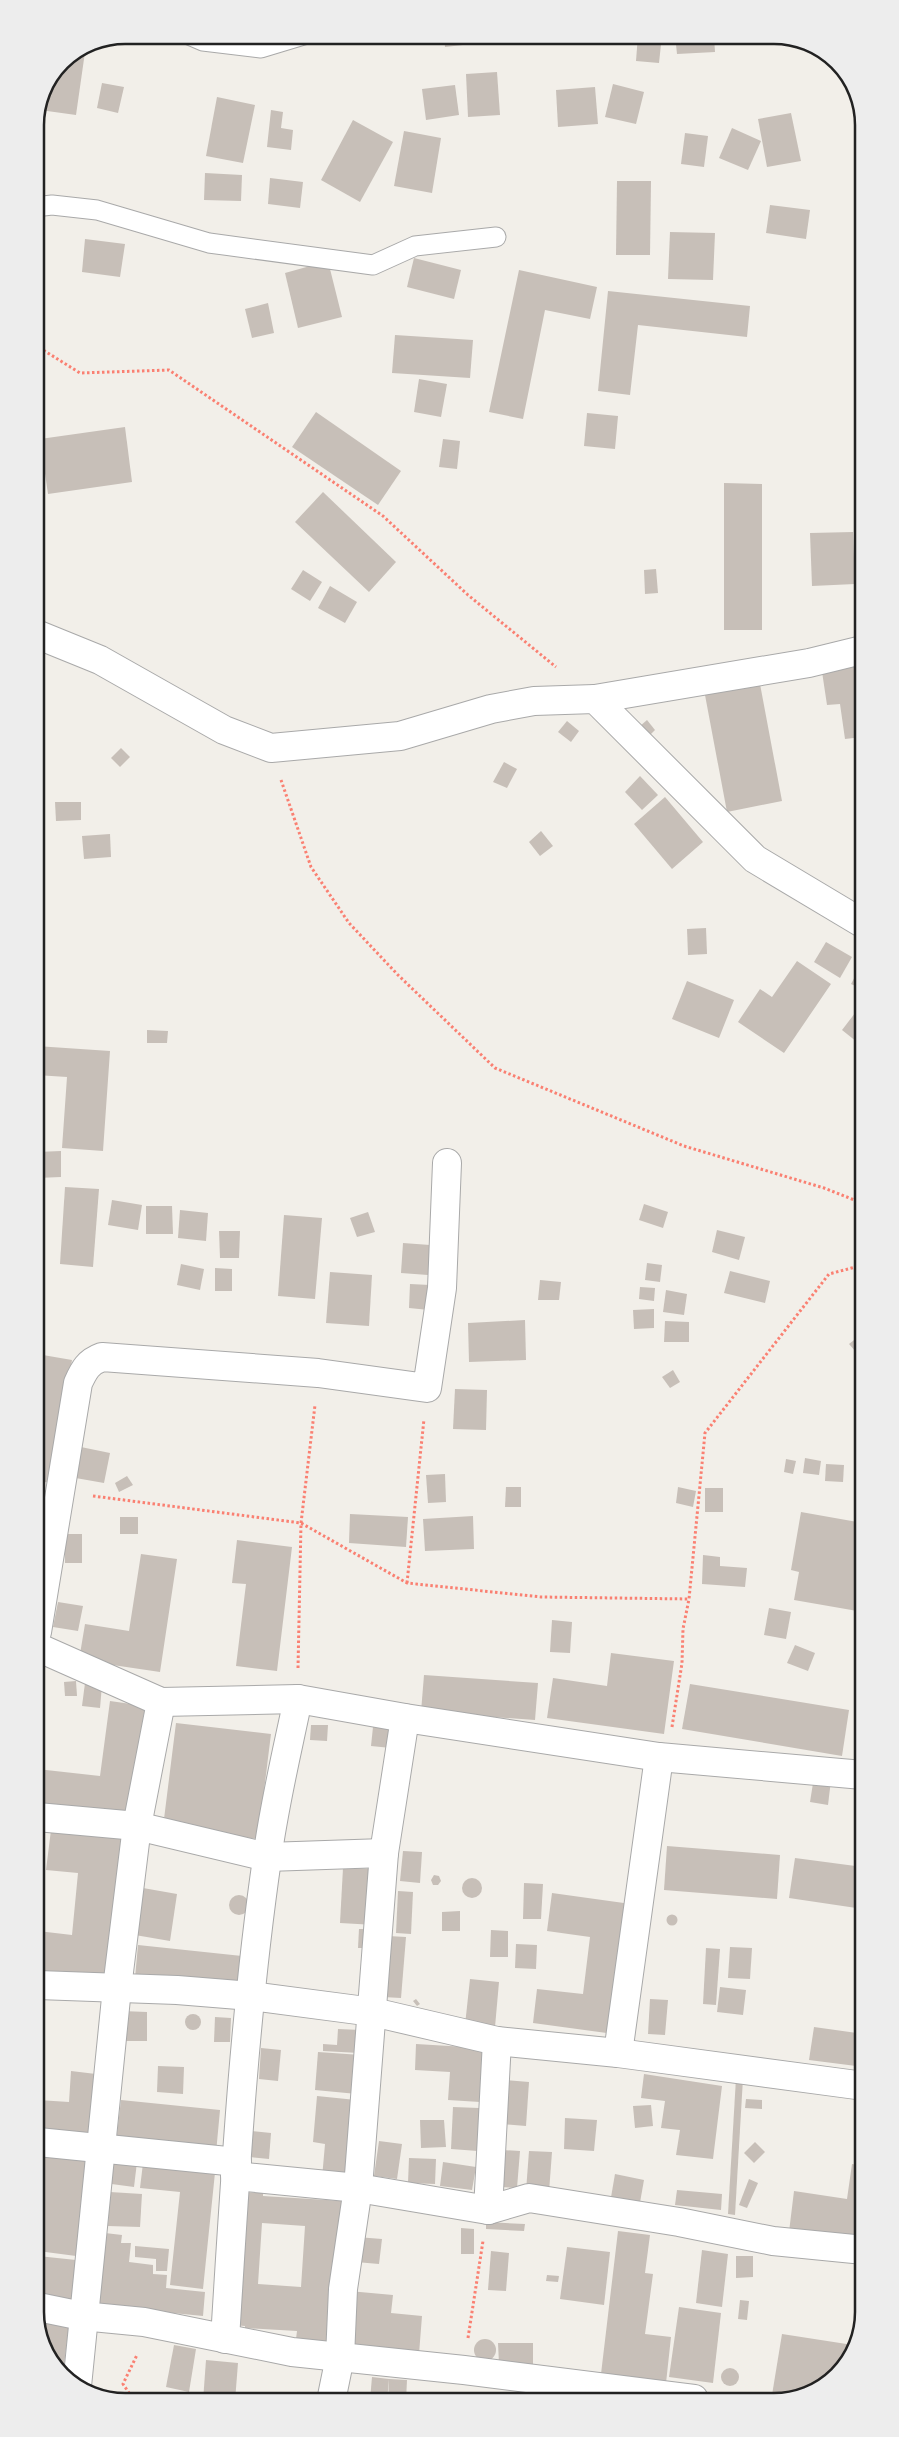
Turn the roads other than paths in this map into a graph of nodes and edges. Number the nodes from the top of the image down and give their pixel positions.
1 (228, 44) edge
2 (274, 44) edge
3 (44, 206) edge
4 (496, 237) dead end
5 (44, 637) edge
6 (855, 652) edge
7 (595, 699) junction
8 (855, 919) edge
9 (447, 1163) dead end
10 (44, 1591) edge
11 (44, 1650) edge
12 (298, 1699) junction
13 (161, 1702) junction
14 (405, 1718) junction
15 (659, 1758) junction
16 (855, 1774) edge
17 (44, 1818) edge
18 (137, 1826) junction
19 (384, 1853) junction
20 (267, 1857) junction
21 (44, 1985) edge
22 (117, 1988) junction
23 (251, 1996) junction
24 (372, 2012) junction
25 (497, 2041) junction
26 (618, 2053) junction
27 (855, 2085) edge
28 (44, 2143) edge
29 (101, 2148) junction
30 (236, 2169) junction
31 (358, 2188) junction
32 (488, 2210) junction
33 (855, 2249) edge
34 (44, 2308) edge
35 (82, 2316) junction
36 (225, 2339) junction
37 (340, 2357) junction
38 (78, 2378) edge
39 (333, 2393) edge
40 (646, 2393) edge

1 - 2 lane
3 - 4 lane
5 - 7 street
6 - 7 street
7 - 8 street
9 - 10 street
11 - 13 street
12 - 13 street
12 - 14 street
12 - 20 street
13 - 18 street
14 - 15 street
14 - 19 street
15 - 16 street
15 - 26 street
17 - 18 street
18 - 20 street
18 - 22 street
19 - 20 street
19 - 24 street
20 - 23 street
21 - 22 street
22 - 23 street
22 - 29 street
23 - 24 street
23 - 30 street
24 - 25 street
24 - 31 street
25 - 26 street
25 - 32 street
26 - 27 street
28 - 29 street
29 - 30 street
29 - 35 street
30 - 31 street
30 - 36 street
31 - 32 street
31 - 37 street
32 - 33 street
34 - 35 street
35 - 36 street
35 - 38 street
36 - 37 street
37 - 39 street
37 - 40 street

